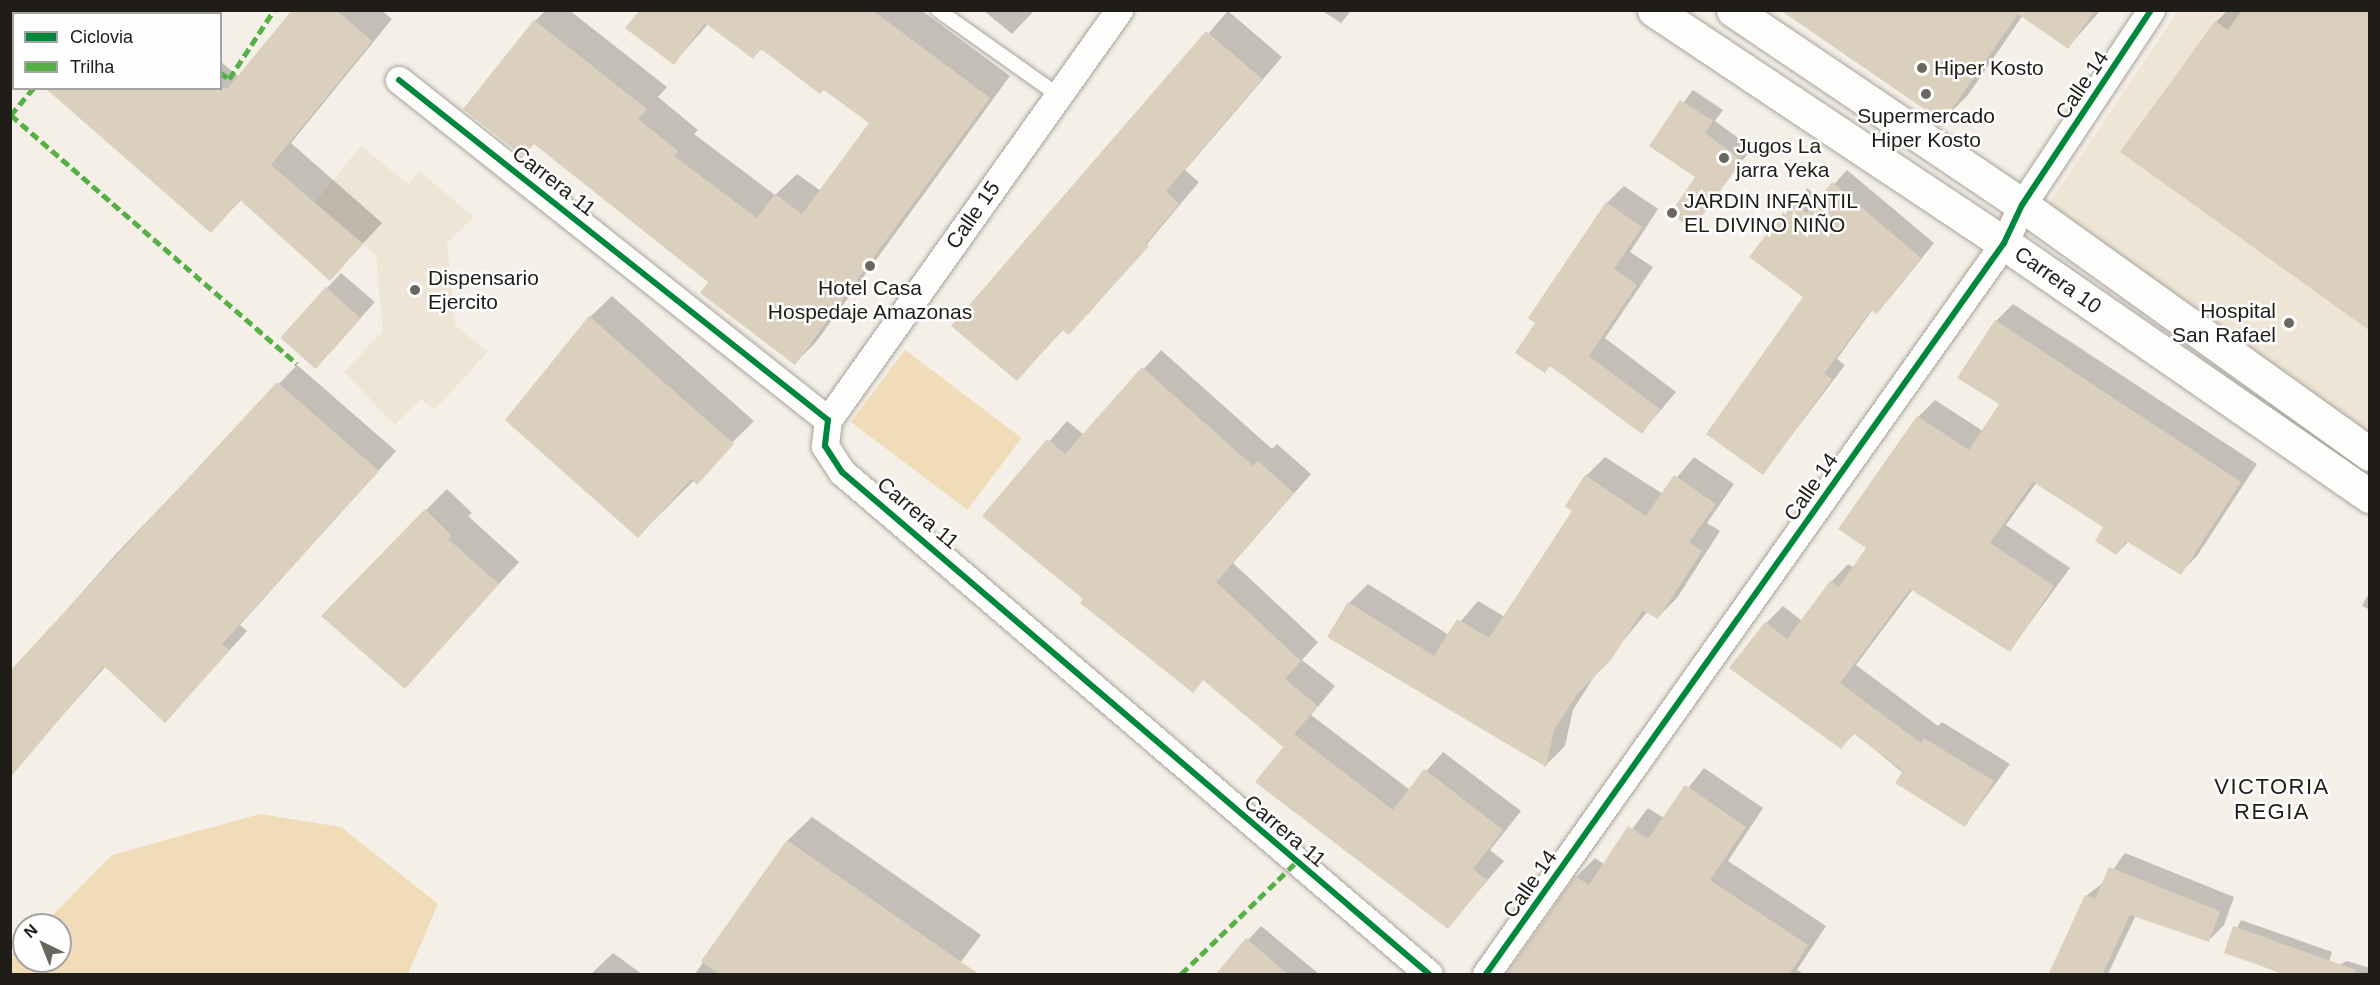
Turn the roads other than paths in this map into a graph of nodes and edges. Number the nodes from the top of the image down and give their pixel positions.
1 (938, 10) edge
2 (1119, 10) edge
3 (1654, 10) edge
4 (1733, 10) edge
5 (2151, 10) edge
6 (399, 80) dead end
7 (1058, 95) junction
8 (2022, 205) junction
9 (2004, 243) junction
10 (828, 420) junction
11 (2370, 454) edge
12 (2370, 496) edge
13 (1429, 975) edge
14 (1486, 975) edge

1 - 7 lane
2 - 7 street, Calle 15
3 - 9 main road, Carrera 10
4 - 8 main road, Carrera 10
5 - 8 street, Calle 14
6 - 10 street, Carrera 11
7 - 10 street, Calle 15
8 - 9 street, Calle 14
8 - 11 main road, Carrera 10
9 - 12 main road, Carrera 10
9 - 14 street, Calle 14
10 - 13 street, Carrera 11

